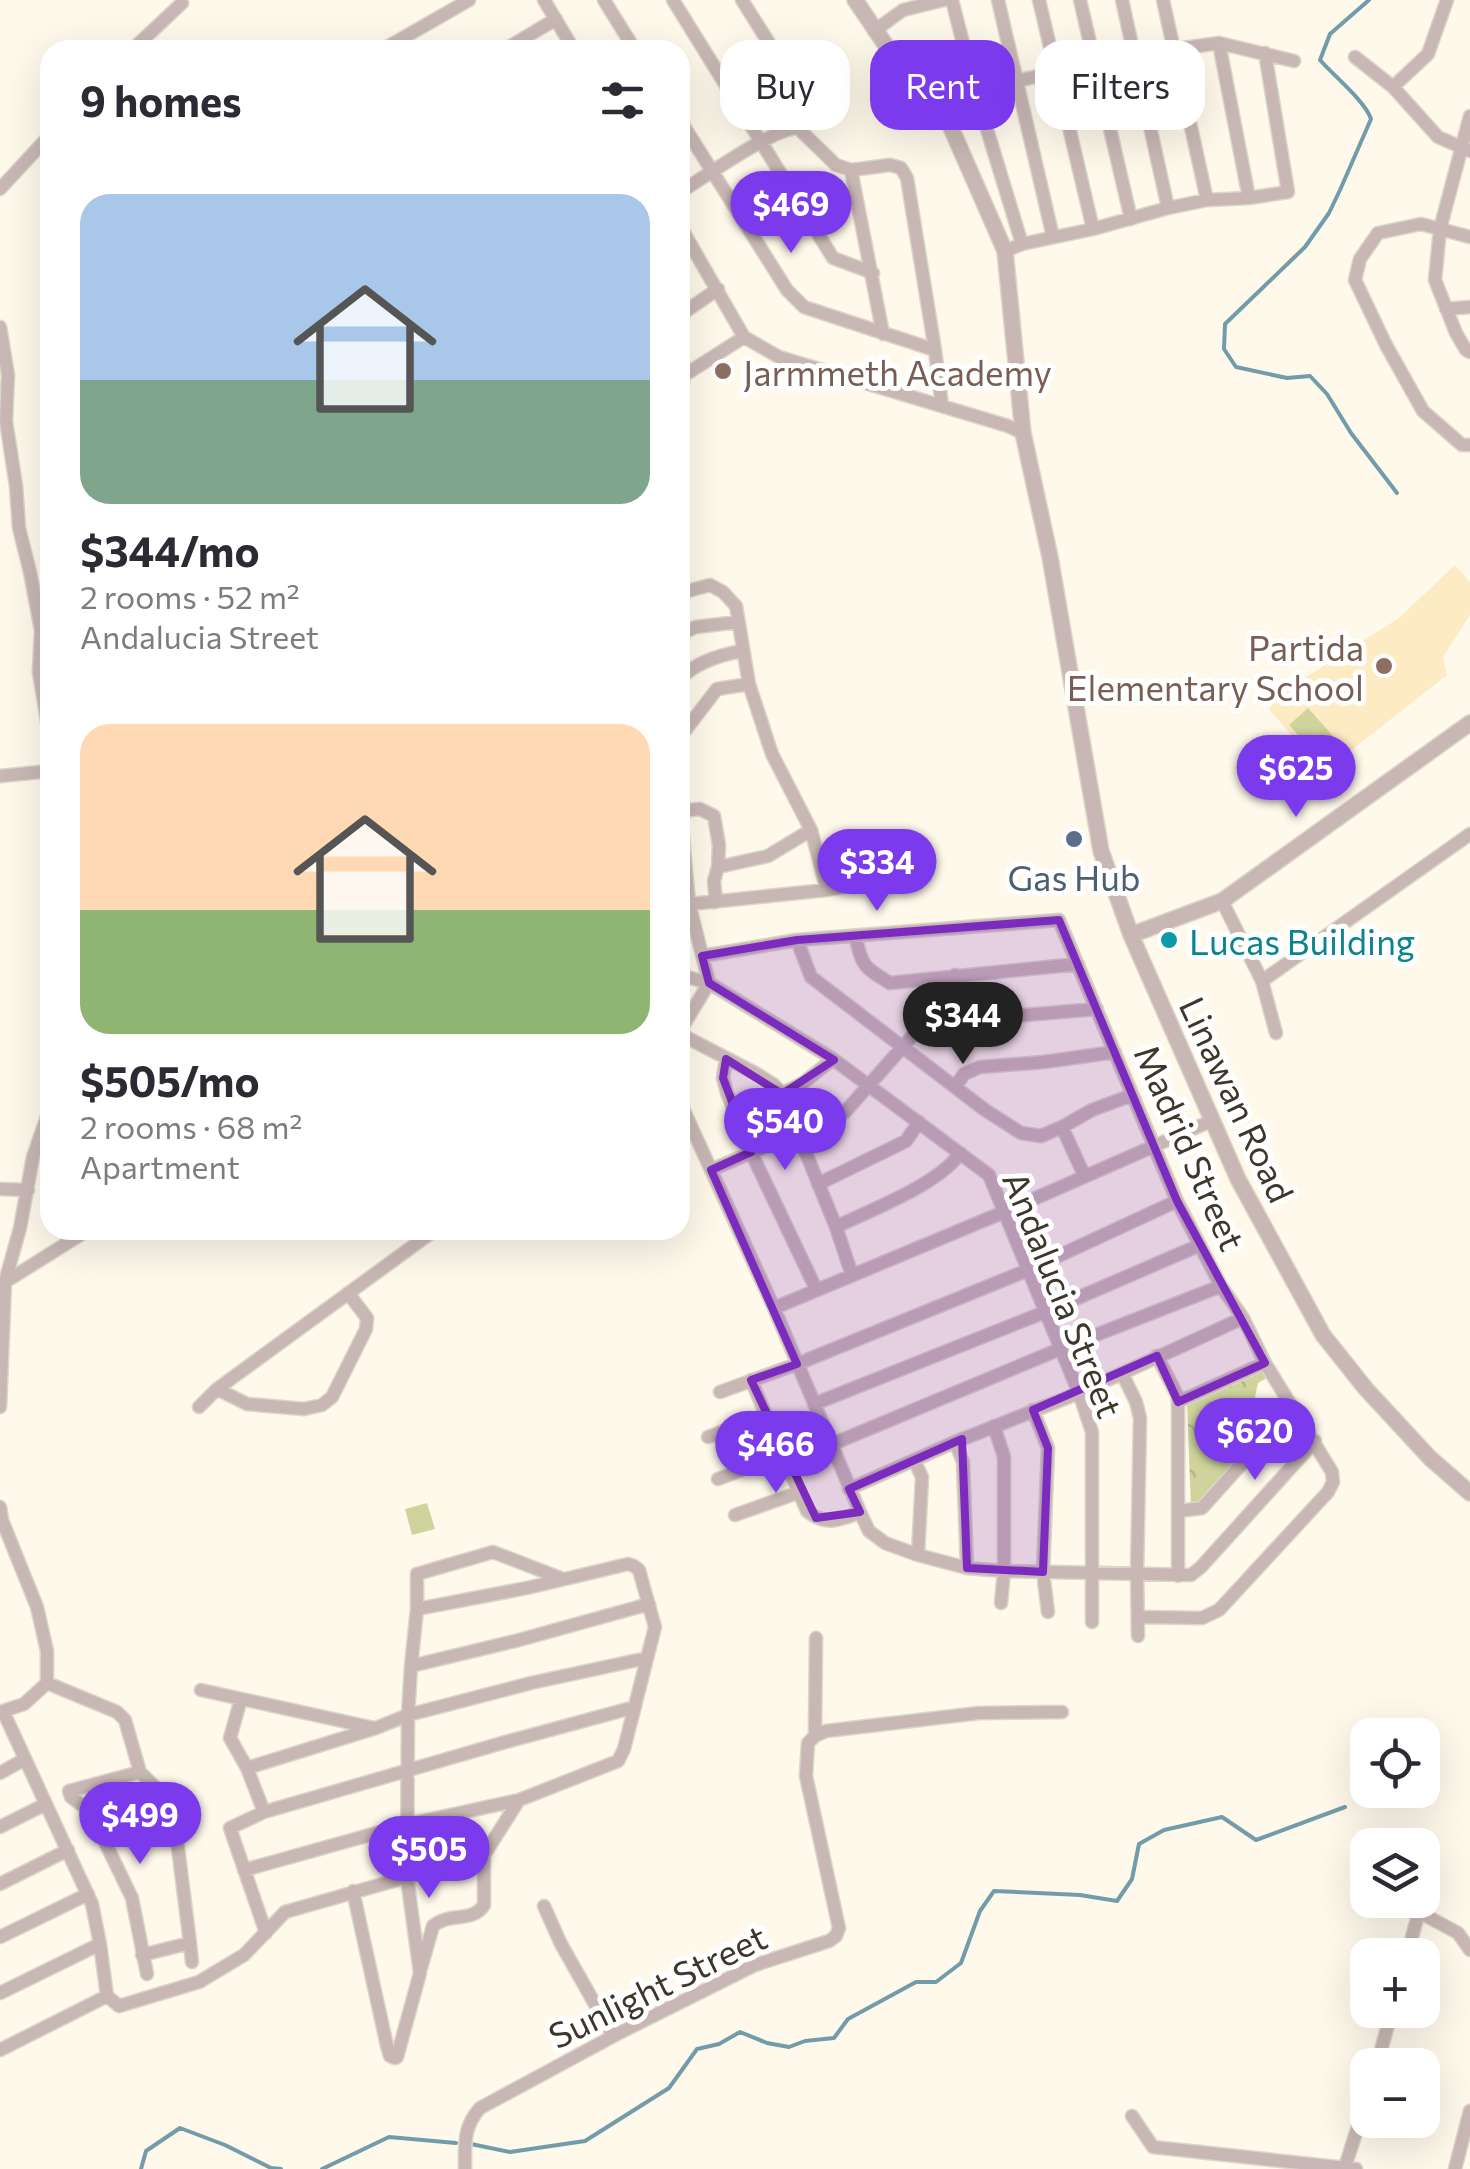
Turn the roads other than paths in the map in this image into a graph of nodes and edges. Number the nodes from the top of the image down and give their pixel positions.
1 (470, 0) edge
2 (544, 0) edge
3 (604, 0) edge
4 (673, 0) edge
5 (742, 0) edge
6 (855, 0) edge
7 (948, 0) edge
8 (998, 0) edge
9 (1038, 0) edge
10 (1080, 0) edge
11 (1122, 0) edge
12 (1163, 0) edge
13 (1447, 0) edge
14 (182, 4) dead end
15 (556, 19) junction
16 (874, 31) junction
17 (143, 40) edge
18 (400, 40) edge
19 (521, 40) edge
20 (568, 40) edge
21 (630, 40) edge
22 (767, 40) edge
23 (960, 40) edge
24 (1048, 40) edge
25 (1089, 40) edge
26 (1131, 40) edge
27 (1172, 40) edge
28 (1219, 42) junction
29 (1205, 44) edge
30 (1265, 53) junction
31 (1355, 57) dead end
32 (1294, 61) dead end
33 (1035, 76) edge
34 (1016, 80) junction
35 (1393, 87) junction
36 (1470, 116) edge
37 (786, 130) edge
38 (800, 130) edge
39 (986, 130) edge
40 (1070, 130) edge
41 (1110, 130) edge
42 (1151, 130) edge
43 (1192, 130) edge
44 (690, 136) edge
45 (762, 142) junction
46 (40, 146) edge
47 (1465, 150) edge
48 (850, 170) junction
49 (713, 172) junction
50 (690, 186) edge
51 (0, 189) edge
52 (1249, 198) junction
53 (1208, 200) junction
54 (1168, 208) junction
55 (1131, 218) junction
56 (1093, 229) junction
57 (1440, 229) junction
58 (1470, 236) edge
59 (1053, 237) junction
60 (1022, 244) junction
61 (1005, 251) junction
62 (690, 253) edge
63 (873, 273) junction
64 (718, 288) junction
65 (1470, 306) edge
66 (690, 307) edge
67 (1446, 309) junction
68 (0, 327) edge
69 (884, 334) junction
70 (744, 338) junction
71 (935, 350) junction
72 (1470, 352) edge
73 (690, 372) edge
74 (942, 406) junction
75 (1023, 433) junction
76 (1470, 445) edge
77 (690, 590) edge
78 (738, 622) junction
79 (40, 625) edge
80 (690, 631) edge
81 (742, 651) junction
82 (690, 670) edge
83 (749, 684) junction
84 (690, 724) edge
85 (1470, 724) edge
86 (40, 773) edge
87 (0, 776) edge
88 (690, 809) edge
89 (811, 830) junction
90 (1470, 834) edge
91 (718, 867) junction
92 (868, 882) dead end
93 (827, 890) junction
94 (1222, 901) junction
95 (716, 902) junction
96 (690, 904) edge
97 (690, 921) edge
98 (1131, 935) junction
99 (856, 937) junction
100 (797, 940) junction
101 (702, 956) junction
102 (1078, 964) junction
103 (955, 976) junction
104 (690, 977) edge
105 (1262, 981) junction
106 (709, 982) junction
107 (1096, 1009) junction
108 (690, 1015) edge
109 (958, 1020) junction
110 (1276, 1034) dead end
111 (690, 1038) edge
112 (902, 1047) junction
113 (1114, 1052) junction
114 (726, 1059) junction
115 (833, 1059) junction
116 (870, 1085) junction
117 (954, 1087) junction
118 (782, 1094) junction
119 (1135, 1100) junction
120 (1211, 1121) junction
121 (919, 1122) junction
122 (690, 1124) edge
123 (1062, 1128) junction
124 (40, 1135) edge
125 (796, 1135) junction
126 (1154, 1146) junction
127 (752, 1152) junction
128 (960, 1153) junction
129 (711, 1170) junction
130 (1084, 1176) junction
131 (818, 1184) junction
132 (0, 1189) edge
133 (28, 1190) junction
134 (1177, 1201) junction
135 (1004, 1212) junction
136 (836, 1227) junction
137 (72, 1240) edge
138 (421, 1240) edge
139 (1200, 1245) junction
140 (1028, 1270) junction
141 (852, 1274) junction
142 (5, 1282) junction
143 (1221, 1286) junction
144 (816, 1289) junction
145 (348, 1293) junction
146 (774, 1308) junction
147 (1046, 1312) junction
148 (1243, 1318) junction
149 (1060, 1349) junction
150 (1157, 1356) junction
151 (1266, 1363) junction
152 (796, 1364) junction
153 (1122, 1373) junction
154 (751, 1380) junction
155 (217, 1389) junction
156 (720, 1392) dead end
157 (1078, 1393) junction
158 (1178, 1402) junction
159 (814, 1404) junction
160 (1291, 1404) junction
161 (0, 1407) edge
162 (199, 1407) dead end
163 (1033, 1410) junction
164 (766, 1416) junction
165 (994, 1426) junction
166 (708, 1438) dead end
167 (1315, 1441) junction
168 (955, 1442) junction
169 (830, 1445) junction
170 (782, 1454) junction
171 (914, 1460) junction
172 (718, 1479) dead end
173 (849, 1489) junction
174 (797, 1492) junction
175 (1470, 1493) edge
176 (0, 1507) edge
177 (1180, 1511) junction
178 (860, 1512) junction
179 (735, 1515) dead end
180 (918, 1556) junction
181 (967, 1568) junction
182 (1004, 1571) junction
183 (1043, 1572) junction
184 (1137, 1572) junction
185 (1092, 1574) junction
186 (1178, 1576) junction
187 (565, 1580) junction
188 (1001, 1603) dead end
189 (649, 1604) junction
190 (418, 1609) junction
191 (1048, 1612) dead end
192 (1139, 1618) junction
193 (1092, 1622) dead end
194 (1138, 1636) dead end
195 (816, 1638) dead end
196 (647, 1658) junction
197 (411, 1666) junction
198 (48, 1683) junction
199 (201, 1690) dead end
200 (242, 1699) junction
201 (634, 1708) junction
202 (1062, 1712) dead end
203 (2, 1715) edge
204 (408, 1716) junction
205 (376, 1728) junction
206 (815, 1736) junction
207 (25, 1759) junction
208 (247, 1768) junction
209 (408, 1771) junction
210 (0, 1772) edge
211 (140, 1772) junction
212 (519, 1800) junction
213 (46, 1804) junction
214 (264, 1812) junction
215 (409, 1824) junction
216 (0, 1827) edge
217 (68, 1850) junction
218 (484, 1854) junction
219 (244, 1870) junction
220 (407, 1878) junction
221 (0, 1884) edge
222 (353, 1892) junction
223 (88, 1894) junction
224 (544, 1906) dead end
225 (266, 1933) junction
226 (0, 1938) edge
227 (1412, 1938) edge
228 (190, 1943) junction
229 (100, 1944) junction
230 (1470, 1950) edge
231 (142, 1955) junction
232 (192, 1962) dead end
233 (420, 1973) junction
234 (146, 1974) dead end
235 (0, 1993) edge
236 (107, 1996) junction
237 (614, 2036) junction
238 (0, 2050) edge
239 (1470, 2110) edge
240 (1132, 2116) dead end
241 (1357, 2138) edge
242 (1350, 2168) edge
243 (466, 2169) edge
244 (1455, 2169) edge

1 - 18 street
2 - 15 street
3 - 21 street
4 - 45 street
5 - 22 street
6 - 16 street, Linawan Road
7 - 16 street
7 - 23 street
8 - 34 street
9 - 24 street
10 - 25 street
11 - 26 street
12 - 27 street
13 - 35 street
14 - 17 street
15 - 19 street
15 - 20 street
16 - 61 street, Linawan Road
28 - 29 street
28 - 30 street
28 - 52 street
30 - 32 street
30 - 52 street
31 - 35 street
33 - 34 street
34 - 59 street
35 - 47 street
36 - 47 street
37 - 45 street
38 - 48 street
39 - 60 street
40 - 56 street
41 - 55 street
42 - 54 street
43 - 53 street
44 - 49 street
45 - 49 street
45 - 63 street
46 - 51 street
47 - 57 street
48 - 63 street
48 - 71 street
49 - 50 street
49 - 69 street
52 - 53 street
53 - 54 street
54 - 55 street
55 - 56 street
56 - 59 street
57 - 58 street
57 - 67 street
57 - 76 street
59 - 60 street
60 - 61 street
61 - 75 street, Linawan Road
62 - 64 street
63 - 69 street
64 - 66 street
64 - 70 street
65 - 67 street
67 - 72 street
68 - 79 street
69 - 71 street
70 - 73 street
70 - 74 street
71 - 74 street
74 - 75 street
75 - 98 street, Linawan Road
77 - 78 street
78 - 80 street
78 - 81 street
81 - 82 street
81 - 83 street
83 - 84 street
83 - 89 street
85 - 94 street
86 - 87 street
88 - 91 street
89 - 91 street
89 - 93 street
90 - 105 street
91 - 95 street
92 - 93 street
93 - 95 street
94 - 98 street
94 - 105 street
95 - 96 street
97 - 101 street
98 - 120 street, Linawan Road
99 - 100 street, Madrid Street
99 - 102 street, Madrid Street
99 - 103 street
100 - 101 street, Madrid Street
100 - 112 street
101 - 106 street
102 - 103 street
102 - 107 street, Madrid Street
103 - 109 street
104 - 106 street, Andalucia Street
105 - 110 street
106 - 108 street
106 - 115 street, Andalucia Street
107 - 109 street
107 - 113 street, Madrid Street
109 - 112 street
111 - 114 street
112 - 116 street
112 - 117 street
113 - 117 street
113 - 119 street, Madrid Street
114 - 118 street
114 - 127 street
115 - 116 street, Andalucia Street
115 - 118 street
116 - 121 street, Andalucia Street
116 - 125 street
117 - 123 street
118 - 125 street
119 - 123 street
119 - 126 street, Madrid Street
120 - 126 street
120 - 175 street, Linawan Road
121 - 128 street, Andalucia Street
121 - 131 street
122 - 129 street
123 - 130 street
124 - 133 street
125 - 127 street
125 - 131 street
126 - 130 street
126 - 134 street, Madrid Street
127 - 129 street
127 - 144 street
128 - 135 street, Andalucia Street
128 - 136 street
129 - 146 street
130 - 135 street
131 - 136 street
132 - 133 street
133 - 142 street
134 - 139 street, Madrid Street
134 - 140 street
135 - 140 street, Andalucia Street
135 - 141 street
136 - 141 street
137 - 142 street
138 - 145 street
139 - 143 street, Madrid Street
139 - 147 street
140 - 147 street, Andalucia Street
140 - 152 street
141 - 144 street
142 - 161 street
143 - 148 street, Madrid Street
143 - 149 street
144 - 146 street
145 - 155 street
145 - 155 street
146 - 152 street
147 - 149 street, Andalucia Street
147 - 159 street
148 - 150 street
148 - 151 street, Madrid Street
149 - 157 street, Andalucia Street
149 - 169 street
150 - 153 street
150 - 158 street
151 - 158 street
151 - 160 street, Madrid Street
152 - 154 street
152 - 159 street
153 - 157 street
153 - 184 street
154 - 156 street
154 - 164 street
155 - 162 street
157 - 163 street
157 - 185 street, Andalucia Street
158 - 177 street
159 - 169 street
160 - 167 street, Madrid Street
160 - 177 street
163 - 165 street
163 - 183 street
164 - 166 street
164 - 170 street
165 - 168 street
165 - 182 street
167 - 186 street
167 - 192 street, Madrid Street
168 - 171 street
168 - 181 street
169 - 173 street
170 - 172 street
170 - 174 street
171 - 173 street
171 - 180 street
173 - 178 street
174 - 178 street
174 - 179 street
176 - 198 street
177 - 186 street
178 - 180 street
180 - 181 street
181 - 182 street
182 - 183 street
182 - 188 street
183 - 185 street
183 - 191 street
184 - 185 street
184 - 186 street
184 - 192 street
185 - 193 street, Andalucia Street
187 - 189 street
187 - 190 street
187 - 190 street
189 - 196 street
189 - 197 street
190 - 197 street
192 - 194 street
195 - 206 street
196 - 201 street
196 - 204 street
197 - 204 street
198 - 203 street
198 - 211 street
199 - 200 street
200 - 205 street
200 - 208 street
201 - 209 street
201 - 212 street
202 - 206 street
203 - 207 street
204 - 205 street
204 - 209 street
205 - 208 street
206 - 237 street, Sunlight Street
207 - 210 street
207 - 213 street
208 - 214 street
209 - 214 street
209 - 215 street
211 - 228 street
211 - 231 street
212 - 215 street
212 - 218 street
213 - 216 street
213 - 217 street
214 - 219 street
215 - 219 street
215 - 220 street
217 - 221 street
217 - 223 street
218 - 220 street
218 - 233 street
219 - 225 street
220 - 222 street
220 - 233 street
222 - 225 street
222 - 233 street
223 - 226 street
223 - 229 street
224 - 237 street
225 - 236 street
227 - 230 street
228 - 231 street
228 - 232 street
229 - 235 street
229 - 236 street
231 - 234 street
236 - 238 street
237 - 243 street, Sunlight Street
239 - 244 street
240 - 242 street
241 - 242 street

